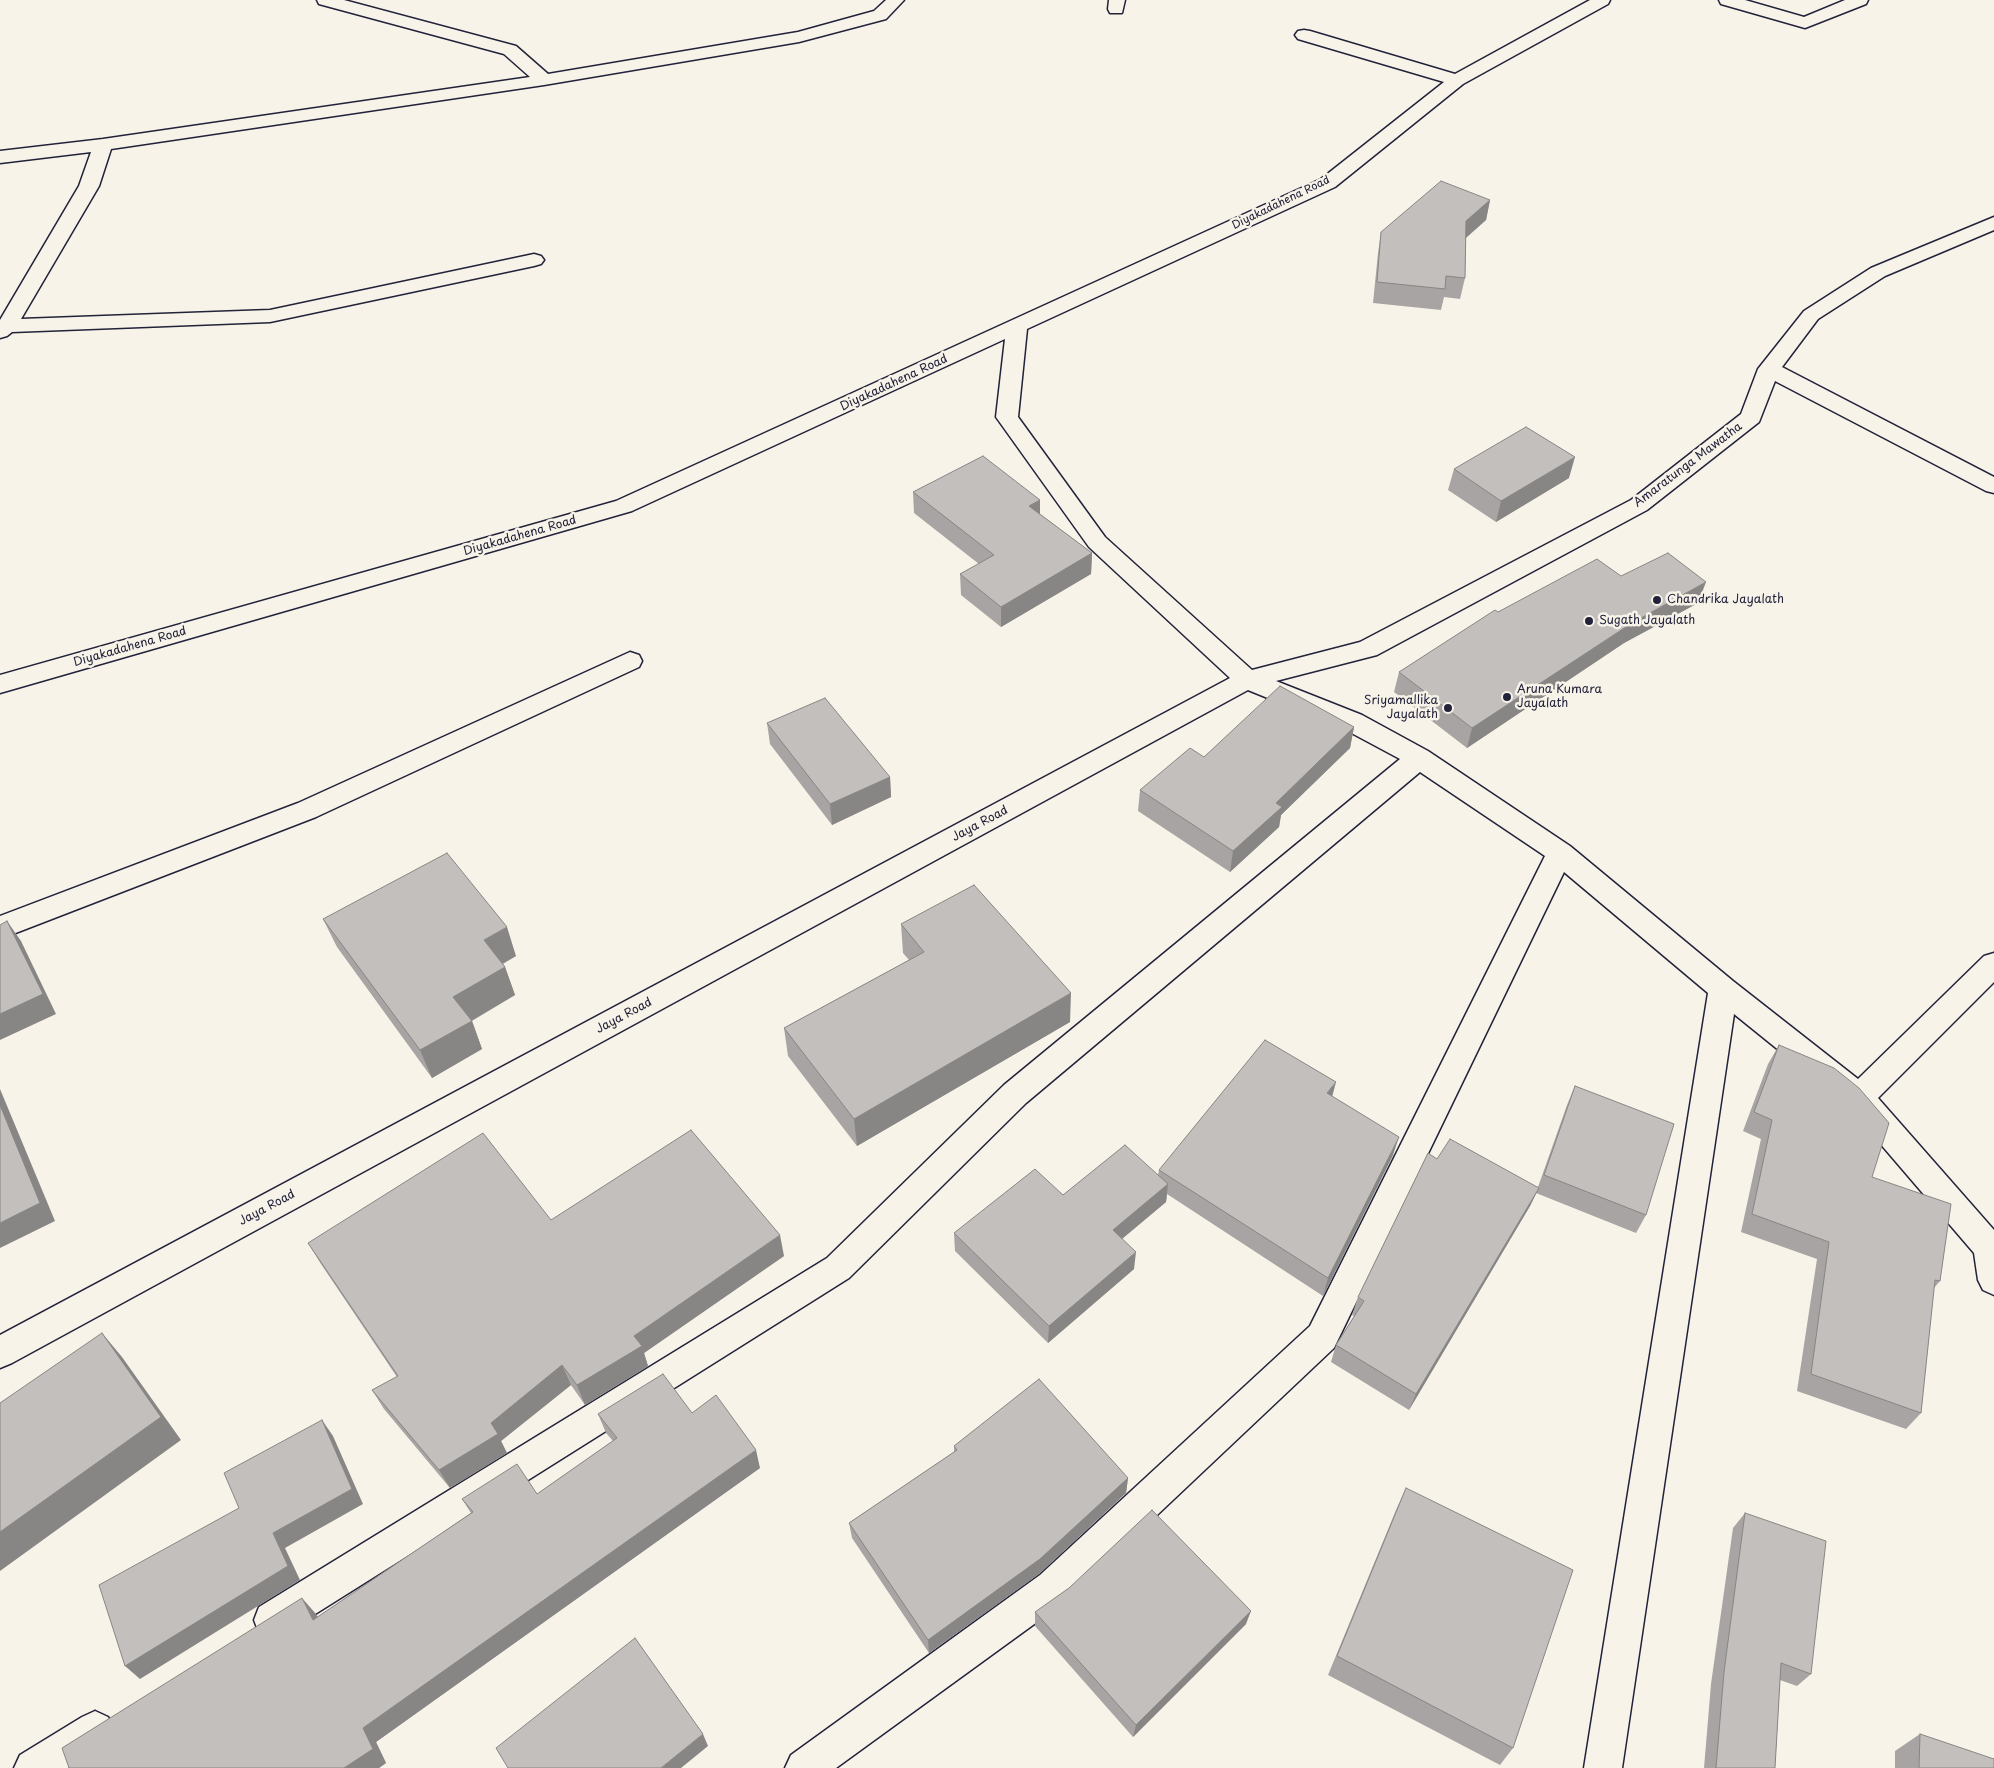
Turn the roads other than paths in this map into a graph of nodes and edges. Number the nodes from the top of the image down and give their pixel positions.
1 (325, 0) edge
2 (896, 0) edge
3 (1602, 0) edge
4 (1727, 0) edge
5 (1860, 0) edge
6 (1304, 35) dead end
7 (544, 80) junction
8 (1457, 80) junction
9 (103, 145) junction
10 (0, 156) edge
11 (1994, 223) edge
12 (534, 260) dead end
13 (1017, 327) junction
14 (4, 329) edge
15 (1769, 369) junction
16 (1994, 486) edge
17 (630, 661) dead end
18 (1247, 680) junction
19 (0, 684) edge
20 (1420, 758) junction
21 (1560, 853) junction
22 (0, 928) edge
23 (1994, 964) edge
24 (1723, 989) junction
25 (1859, 1096) junction
26 (1994, 1280) edge
27 (0, 1352) edge
28 (245, 1636) edge
29 (118, 1715) edge
30 (33, 1768) edge
31 (804, 1768) edge
32 (1603, 1768) edge

1 - 7 street
2 - 7 street
3 - 8 street, Diyakadahena Road
4 - 5 street
6 - 8 street
7 - 9 street
8 - 13 street, Diyakadahena Road
9 - 10 street
9 - 14 street
11 - 15 street, Amaratunga Mawatha
12 - 14 street
13 - 18 street
13 - 19 street, Diyakadahena Road
15 - 16 street
15 - 18 street, Amaratunga Mawatha
17 - 22 street
18 - 20 street
18 - 27 street, Jaya Road
20 - 21 street
20 - 28 street
21 - 24 street
21 - 31 street
23 - 25 street
24 - 25 street
24 - 32 street
25 - 26 street
29 - 30 street

